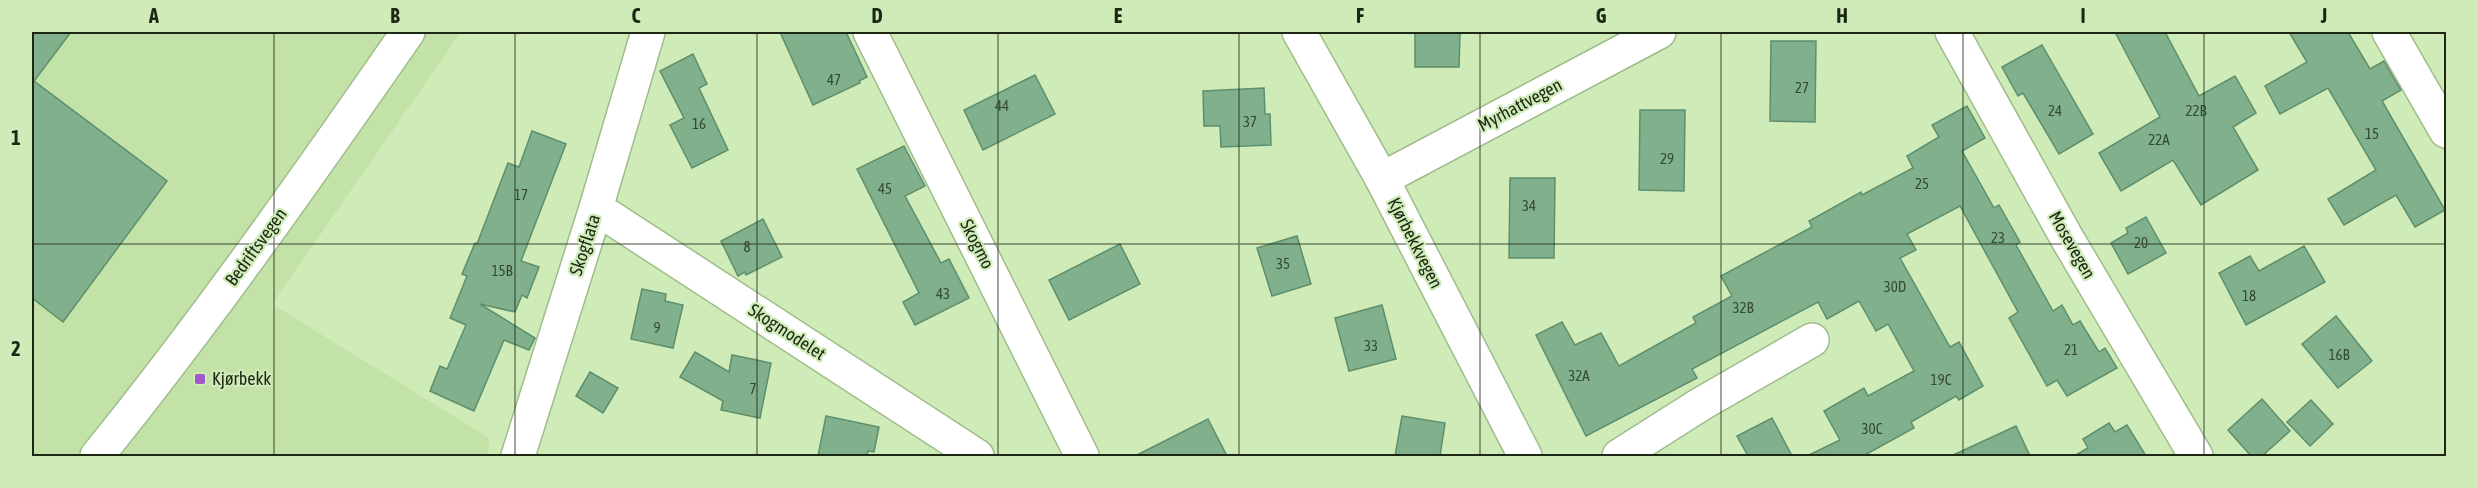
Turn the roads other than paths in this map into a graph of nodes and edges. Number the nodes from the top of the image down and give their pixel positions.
1 (408, 32) edge
2 (648, 32) edge
3 (870, 32) edge
4 (1299, 32) edge
5 (1659, 32) edge
6 (1952, 32) edge
7 (2389, 32) edge
8 (2446, 131) edge
9 (1382, 179) junction
10 (596, 208) junction
11 (1812, 340) dead end
12 (97, 456) edge
13 (518, 456) edge
14 (977, 456) edge
15 (1083, 456) edge
16 (1526, 456) edge
17 (1618, 456) edge
18 (2196, 456) edge

1 - 12 street, Bedriftsvegen
2 - 10 street, Skogflata
3 - 15 street, Skogmo
4 - 9 street, Kjørbekkvegen
5 - 9 street, Myrhattvegen
6 - 18 street, Mosevegen
7 - 8 street
9 - 16 street, Kjørbekkvegen
10 - 13 street, Skogflata
10 - 14 street, Skogmodelet
11 - 17 street

